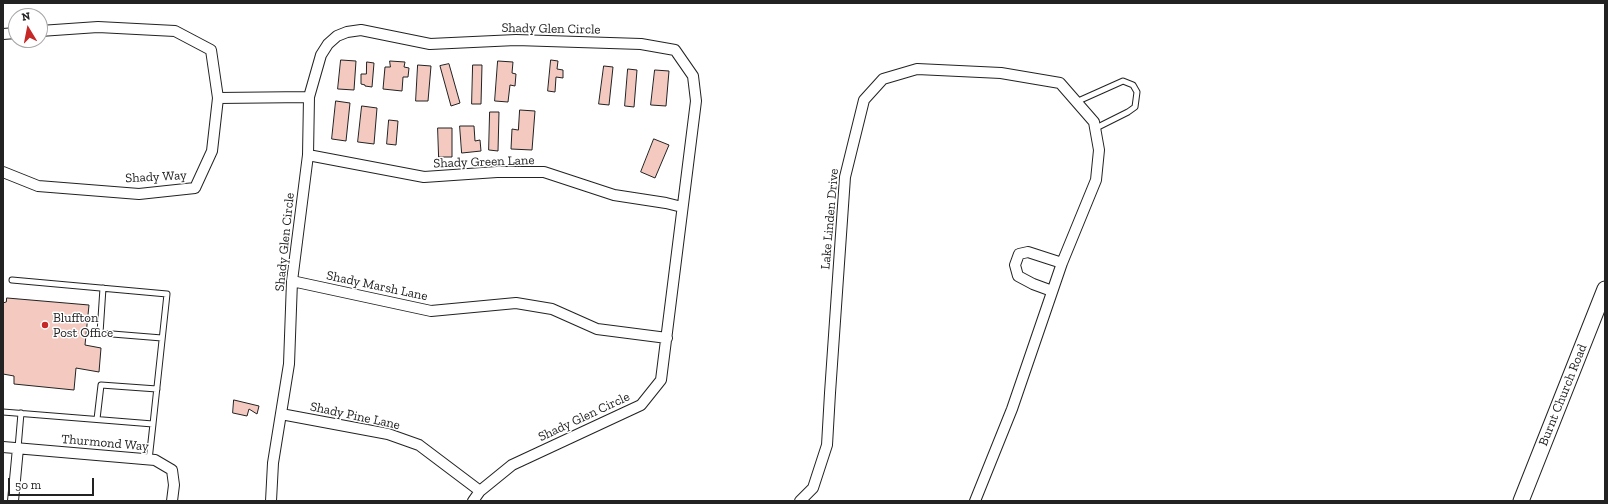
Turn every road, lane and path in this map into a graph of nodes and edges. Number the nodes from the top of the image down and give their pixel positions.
1 (48, 30) edge
2 (309, 97) junction
3 (218, 98) junction
4 (1076, 102) junction
5 (1096, 128) junction
6 (308, 155) junction
7 (3, 172) edge
8 (682, 207) junction
9 (1062, 263) junction
10 (12, 280) dead end
11 (292, 281) junction
12 (103, 288) junction
13 (1605, 289) edge
14 (1052, 291) junction
15 (162, 338) junction
16 (667, 338) junction
17 (157, 389) junction
18 (3, 412) edge
19 (21, 413) junction
20 (281, 414) junction
21 (97, 419) junction
22 (153, 424) junction
23 (3, 447) edge
24 (18, 448) junction
25 (149, 460) junction
26 (480, 491) junction
27 (13, 501) edge
28 (172, 501) edge
29 (271, 501) edge
30 (473, 501) edge
31 (800, 501) edge
32 (975, 501) edge
33 (1521, 501) edge

1 - 3 street
2 - 3 street
2 - 6 street, Shady Glen Circle
2 - 8 street, Shady Glen Circle
3 - 7 street, Shady Way
4 - 5 street, Lake Linden Drive
4 - 5 lane
4 - 31 street, Lake Linden Drive
5 - 9 street, Lake Linden Drive
6 - 8 street, Shady Green Lane
6 - 11 street, Shady Glen Circle
8 - 16 street, Shady Glen Circle
9 - 14 street, Lake Linden Drive
9 - 14 street
10 - 12 lane
11 - 16 street, Shady Marsh Lane
11 - 20 street, Shady Glen Circle
12 - 15 lane
12 - 15 lane
13 - 33 main road, Burnt Church Road
14 - 32 street, Lake Linden Drive
15 - 17 lane
16 - 26 street, Shady Glen Circle
17 - 21 lane
17 - 22 lane
18 - 19 lane
19 - 21 lane
19 - 24 lane
20 - 26 street, Shady Pine Lane
20 - 29 street, Shady Glen Circle
21 - 22 lane
22 - 25 lane
23 - 24 street, Thurmond Way
24 - 25 street, Thurmond Way
24 - 27 street
25 - 28 street, Thurmond Way
26 - 30 street, Shady Glen Circle

